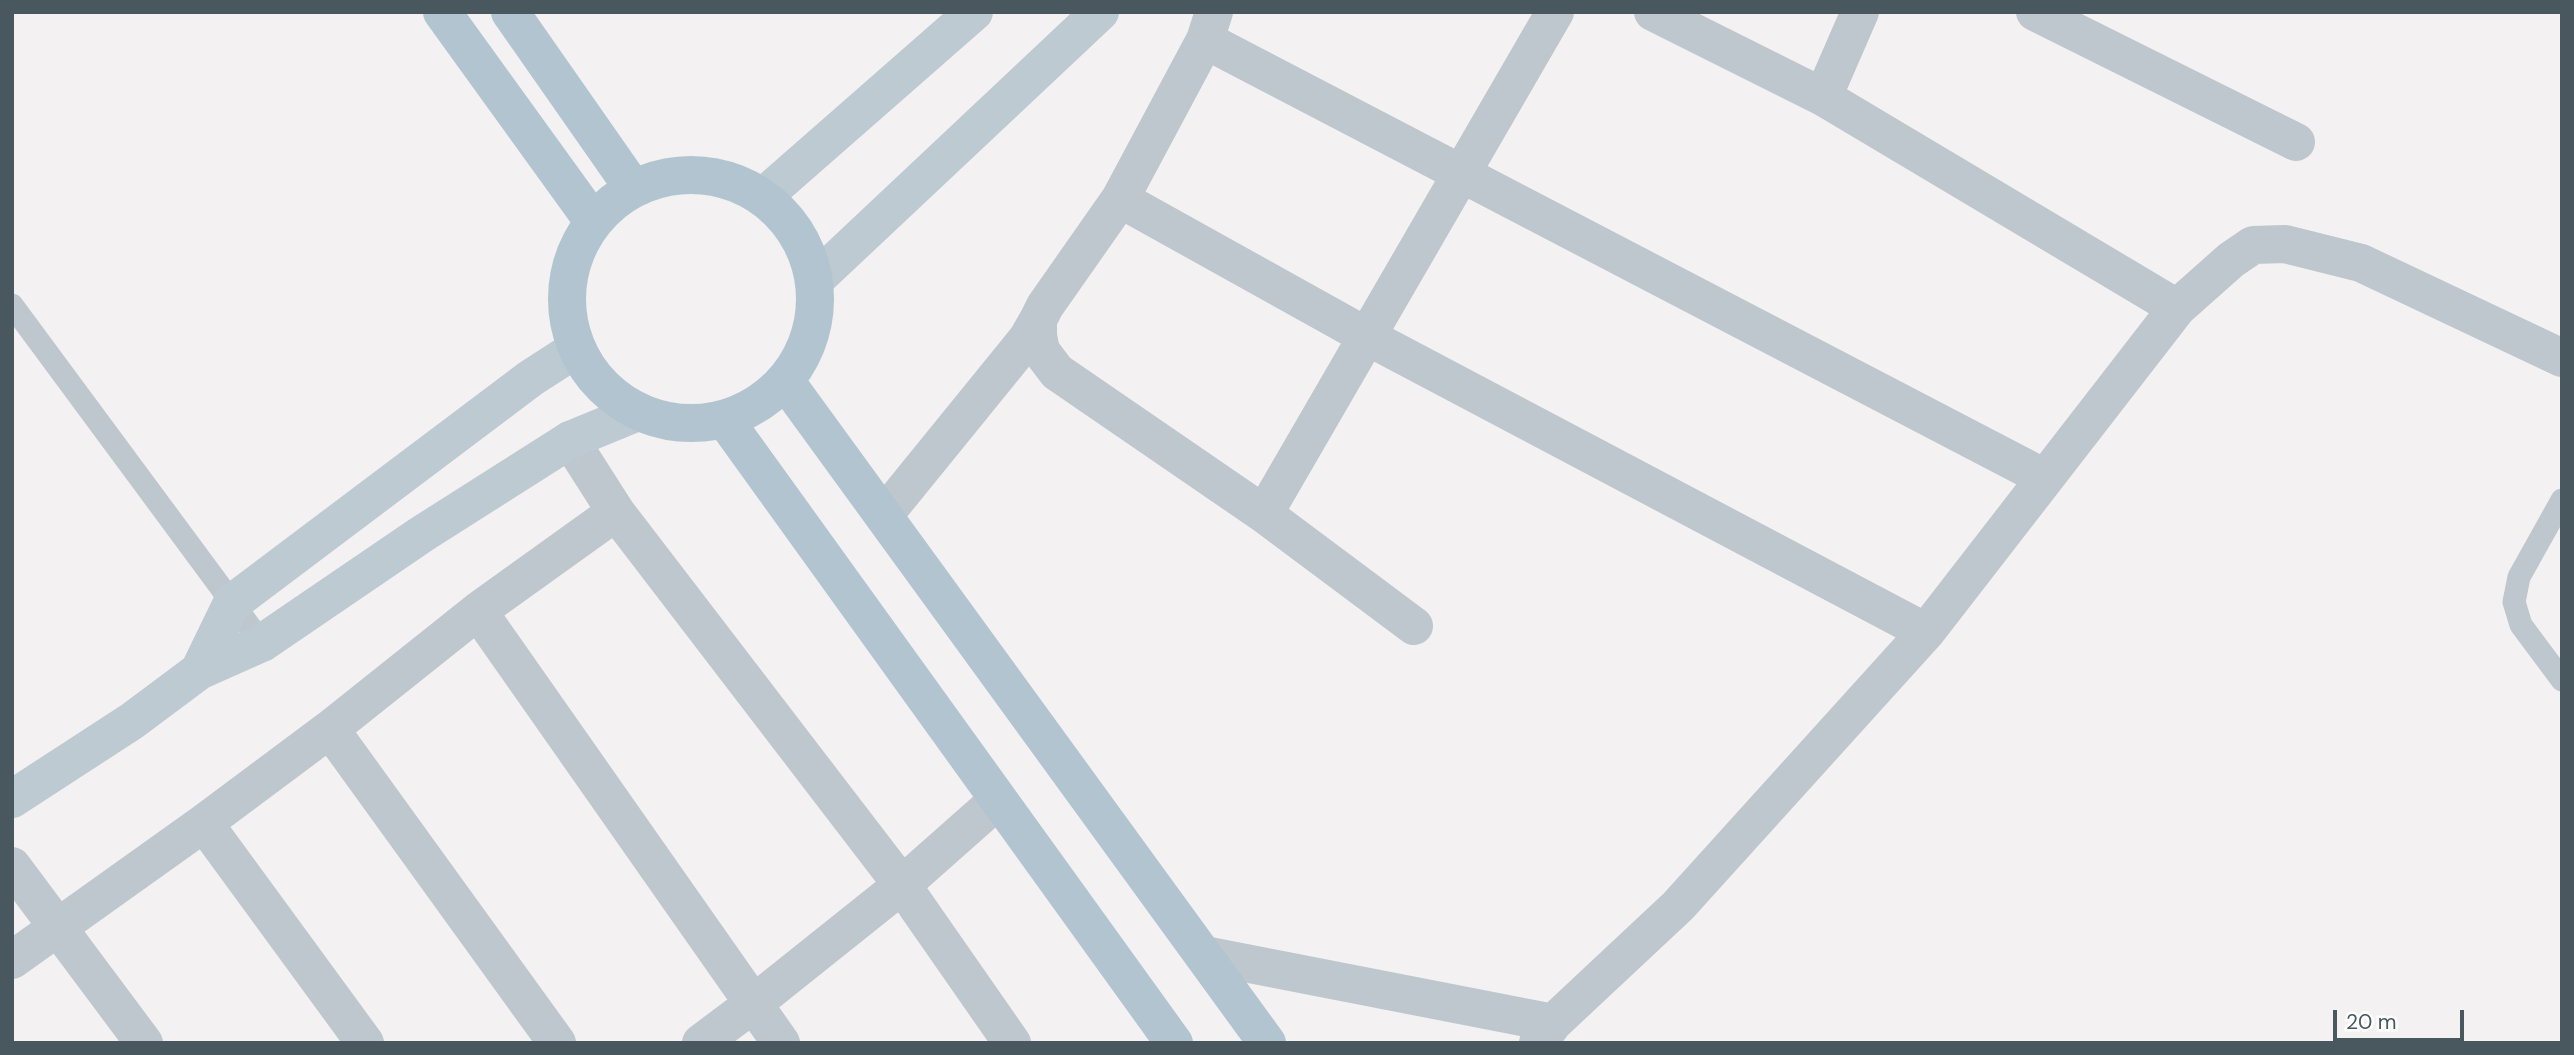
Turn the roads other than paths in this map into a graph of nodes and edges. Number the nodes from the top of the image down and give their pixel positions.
1 (442, 12) edge
2 (510, 12) edge
3 (974, 12) edge
4 (1100, 12) edge
5 (1555, 12) edge
6 (1653, 12) edge
7 (1860, 12) edge
8 (2035, 12) edge
9 (1210, 26) edge
10 (1823, 97) junction
11 (2296, 142) dead end
12 (1462, 175) junction
13 (633, 188) junction
14 (764, 196) junction
15 (1120, 199) junction
16 (593, 221) junction
17 (816, 280) junction
18 (12, 304) edge
19 (2176, 308) junction
20 (1038, 320) junction
21 (1368, 337) junction
22 (576, 349) junction
23 (2562, 358) edge
24 (786, 382) junction
25 (638, 412) junction
26 (724, 421) junction
27 (570, 440) junction
28 (2045, 478) junction
29 (2562, 500) edge
30 (616, 512) junction
31 (1264, 514) junction
32 (884, 515) junction
33 (232, 603) junction
34 (478, 611) junction
35 (1414, 626) dead end
36 (1926, 632) junction
37 (262, 643) junction
38 (200, 671) junction
39 (2562, 680) edge
40 (330, 729) junction
41 (12, 799) edge
42 (998, 800) junction
43 (204, 823) junction
44 (12, 866) edge
45 (902, 885) junction
46 (58, 926) junction
47 (1204, 955) junction
48 (12, 960) edge
49 (753, 1004) junction
50 (1550, 1036) edge
51 (144, 1043) edge
52 (365, 1043) edge
53 (557, 1043) edge
54 (701, 1043) edge
55 (781, 1043) edge
56 (1012, 1043) edge
57 (1174, 1043) edge
58 (1267, 1043) edge

1 - 16 main road
2 - 13 main road
3 - 14 main road
4 - 17 main road
5 - 12 street
6 - 10 street
7 - 10 street
8 - 11 street
9 - 12 street
9 - 15 street
10 - 19 street
12 - 21 street
12 - 28 street
13 - 14 main road
13 - 16 main road
14 - 17 main road
15 - 20 street
15 - 21 street
16 - 22 main road
17 - 24 main road
18 - 33 lane
19 - 23 street
19 - 28 street
20 - 31 street
20 - 32 street
21 - 31 street
21 - 36 street
22 - 25 main road
22 - 33 main road
24 - 26 main road
24 - 32 main road
25 - 26 main road
25 - 27 main road
26 - 42 main road
27 - 30 street
27 - 37 main road
28 - 36 street
29 - 39 lane
30 - 34 street
30 - 45 street
31 - 35 street
32 - 47 main road
33 - 37 lane
33 - 38 main road
34 - 40 street
34 - 49 street
36 - 50 street
37 - 38 main road
38 - 41 main road
40 - 43 street
40 - 53 street
42 - 45 street
42 - 57 main road
43 - 46 street
43 - 52 street
44 - 46 street
45 - 49 street
45 - 56 street
46 - 48 street
46 - 51 street
47 - 50 street
47 - 58 main road
49 - 54 street
49 - 55 street

